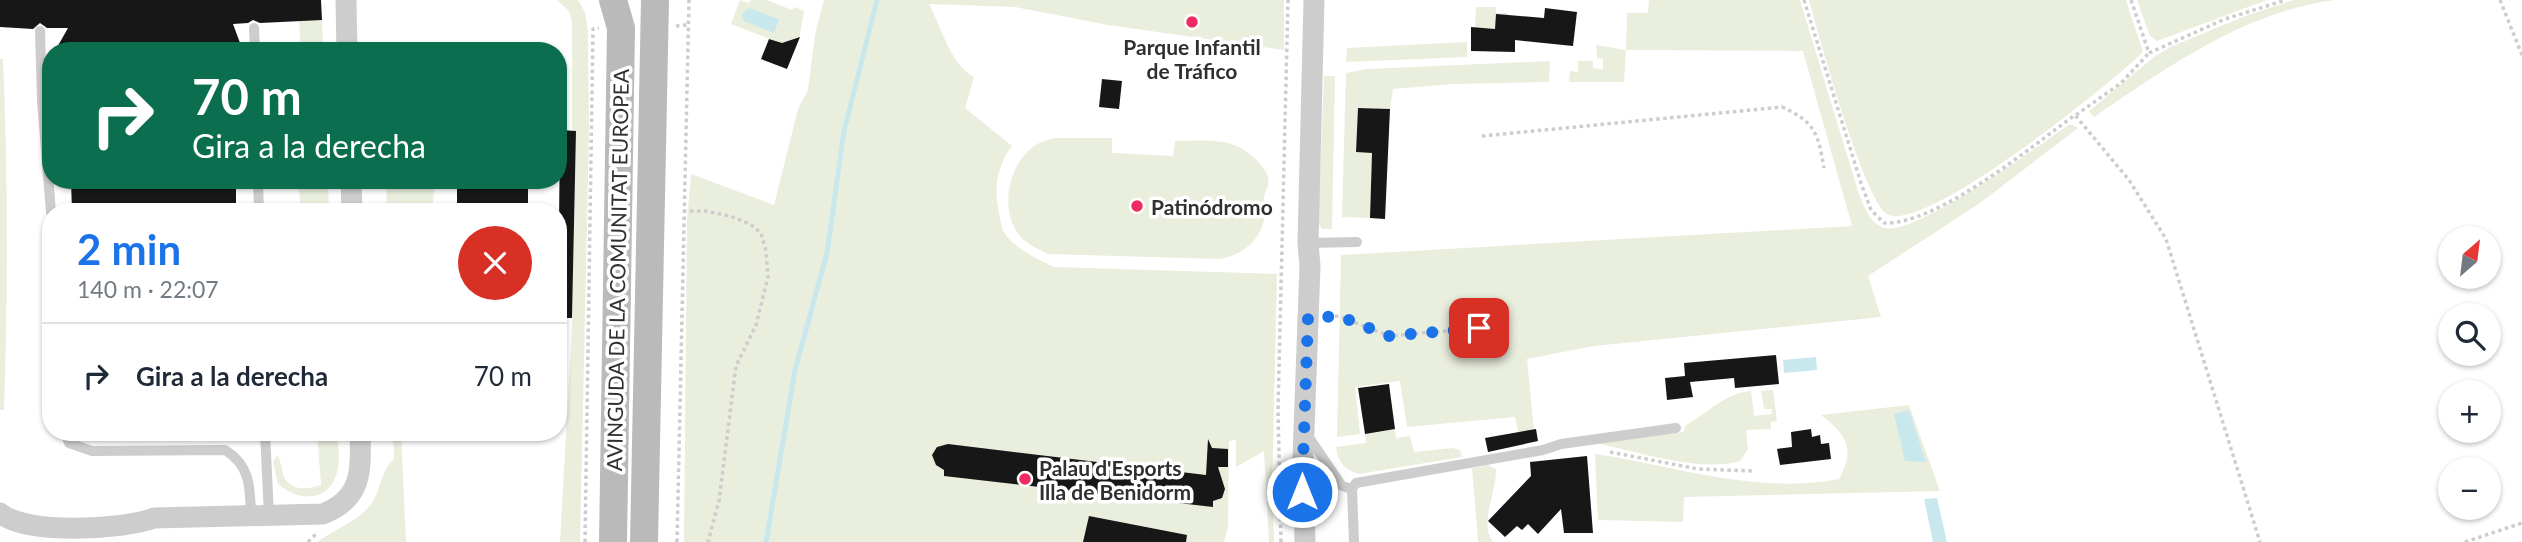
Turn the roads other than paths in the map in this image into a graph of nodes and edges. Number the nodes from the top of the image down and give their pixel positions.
1 (346, 0) edge
2 (614, 0) edge
3 (655, 0) edge
4 (1314, 0) edge
5 (254, 28) dead end
6 (40, 31) dead end
7 (255, 42) edge
8 (347, 42) edge
9 (42, 101) edge
10 (1357, 242) dead end
11 (1308, 243) junction
12 (1676, 428) dead end
13 (1303, 430) junction
14 (68, 441) edge
15 (264, 441) edge
16 (360, 441) edge
17 (1352, 489) junction
18 (0, 513) edge
19 (260, 516) junction
20 (613, 542) edge
21 (644, 542) edge
22 (1305, 542) edge
23 (1354, 542) edge

1 - 8 street
2 - 20 main road, AVINGUDA DE LA COMUNITAT EUROPEA
3 - 21 main road, AVINGUDA DE LA COMUNITAT EUROPEA
4 - 11 street
5 - 7 lane
6 - 9 lane
10 - 11 lane
11 - 13 street
12 - 17 lane
13 - 17 lane
13 - 22 street
14 - 19 lane
15 - 19 lane
16 - 19 street
17 - 23 lane
18 - 19 street

